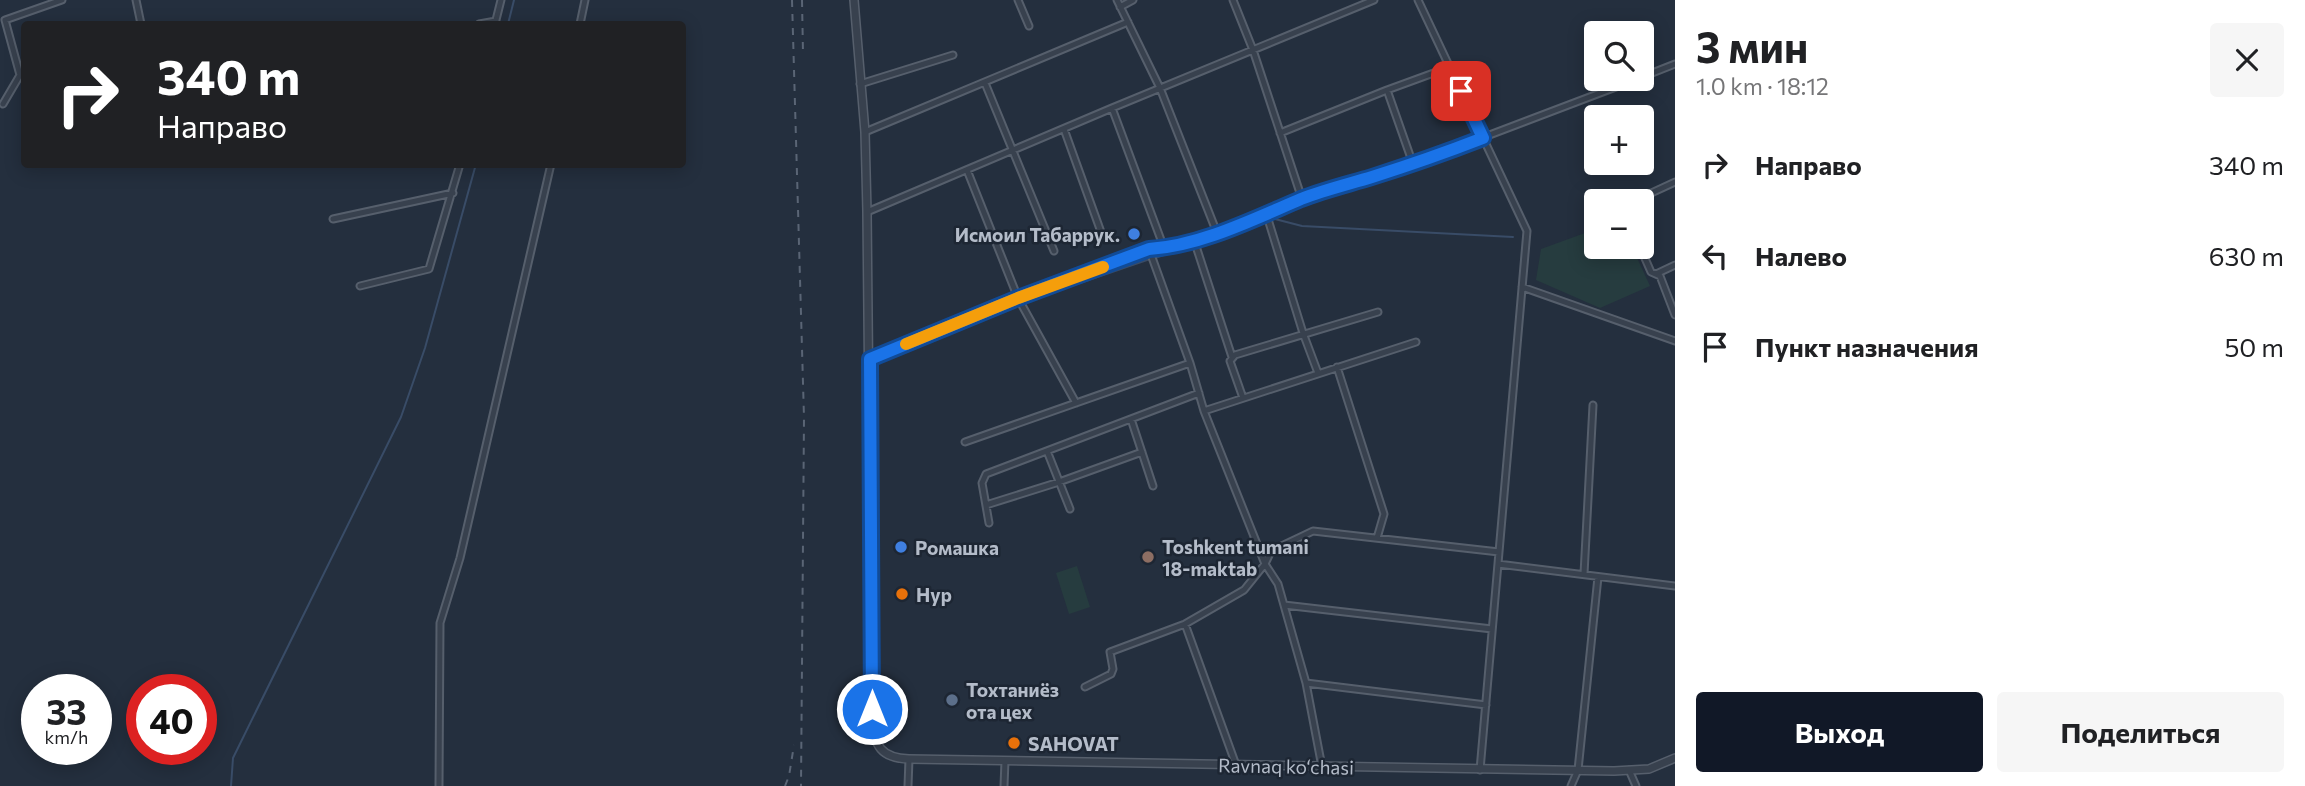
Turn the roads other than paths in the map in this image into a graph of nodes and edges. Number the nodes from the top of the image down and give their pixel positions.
1 (62, 0) edge
2 (136, 0) edge
3 (501, 0) edge
4 (585, 0) edge
5 (854, 0) edge
6 (1018, 0) edge
7 (1133, 0) edge
8 (1233, 0) edge
9 (1374, 0) edge
10 (1418, 0) edge
11 (1119, 3) edge
12 (140, 21) edge
13 (496, 21) edge
14 (581, 21) edge
15 (1128, 22) junction
16 (1029, 26) dead end
17 (1253, 50) junction
18 (953, 55) dead end
19 (1675, 64) edge
20 (1450, 67) junction
21 (1654, 72) edge
22 (985, 83) junction
23 (860, 85) junction
24 (1160, 88) junction
25 (1387, 90) junction
26 (1605, 91) edge
27 (3, 104) dead end
28 (1112, 108) junction
29 (1064, 129) junction
30 (865, 132) junction
31 (1280, 132) junction
32 (1483, 138) junction
33 (1014, 150) junction
34 (1413, 164) junction
35 (459, 168) edge
36 (550, 168) edge
37 (967, 170) junction
38 (1675, 182) edge
39 (1654, 192) edge
40 (453, 193) junction
41 (1302, 199) junction
42 (867, 212) junction
43 (1267, 216) junction
44 (333, 219) dead end
45 (1101, 232) dead end
46 (1217, 233) junction
47 (1194, 240) junction
48 (1164, 248) junction
49 (1149, 249) junction
50 (1055, 251) dead end
51 (1645, 259) edge
52 (1675, 265) edge
53 (1656, 274) junction
54 (360, 286) dead end
55 (1522, 287) junction
56 (1018, 298) junction
57 (1378, 312) dead end
58 (1675, 315) edge
59 (1303, 333) junction
60 (1675, 341) edge
61 (1416, 342) dead end
62 (1232, 356) junction
63 (870, 359) junction
64 (1190, 363) junction
65 (1337, 368) junction
66 (1318, 373) junction
67 (1199, 393) junction
68 (1243, 398) junction
69 (1076, 403) junction
70 (1593, 405) dead end
71 (1204, 411) junction
72 (1131, 419) junction
73 (965, 442) dead end
74 (1047, 451) junction
75 (1142, 452) junction
76 (1059, 482) junction
77 (1153, 486) dead end
78 (986, 505) junction
79 (1070, 509) dead end
80 (989, 523) dead end
81 (1377, 538) junction
82 (1499, 552) junction
83 (1265, 564) junction
84 (1498, 564) junction
85 (1584, 574) junction
86 (1598, 577) junction
87 (1675, 586) edge
88 (1284, 605) junction
89 (1185, 624) junction
90 (1492, 629) junction
91 (1307, 683) junction
92 (1085, 687) dead end
93 (1486, 705) junction
94 (1675, 758) edge
95 (909, 759) junction
96 (1005, 761) junction
97 (1236, 765) junction
98 (1322, 767) junction
99 (1480, 770) junction
100 (1578, 770) junction
101 (1629, 770) junction
102 (439, 786) edge
103 (908, 786) edge
104 (1004, 786) edge
105 (1571, 786) edge
106 (1636, 786) edge

1 - 27 street
2 - 12 street
3 - 13 street
4 - 14 street
5 - 23 street
6 - 16 street
7 - 11 street
8 - 17 street
9 - 17 street
10 - 20 street
11 - 15 street
15 - 22 street
15 - 24 street
17 - 24 street
17 - 31 street
18 - 23 street
19 - 21 street
20 - 25 street
20 - 32 street
22 - 30 street
22 - 33 street
23 - 30 street
24 - 28 street
24 - 46 street
25 - 31 street
25 - 34 street
26 - 32 street
28 - 29 street
28 - 48 street
29 - 33 street
29 - 45 street
30 - 42 street
31 - 41 street
32 - 34 street
32 - 55 street
33 - 37 street
33 - 50 street
34 - 41 street
35 - 40 street
36 - 102 street
37 - 42 street
37 - 56 street
38 - 39 street
40 - 44 street
40 - 54 street
41 - 43 street
42 - 63 street
43 - 46 street
43 - 59 street
46 - 47 street
47 - 48 street
47 - 62 street
48 - 49 street
49 - 56 street
49 - 64 street
51 - 53 street
52 - 53 street
53 - 58 street
55 - 60 street
55 - 82 street
56 - 63 street
56 - 69 street
57 - 59 street
59 - 62 street
59 - 66 street
61 - 65 street
62 - 68 street
63 - 95 street, Ravnaq ko‘chasi
64 - 67 street
64 - 69 street
65 - 66 street
65 - 81 street
66 - 68 street
67 - 71 street
67 - 72 street
68 - 71 street
69 - 73 street
70 - 85 street
71 - 83 street
72 - 74 street
72 - 75 street
74 - 76 street
74 - 78 street
75 - 76 street
75 - 77 street
76 - 78 street
76 - 79 street
78 - 80 street
81 - 82 street
81 - 83 street
82 - 84 street
83 - 88 street
83 - 89 street
84 - 85 street
84 - 90 street
85 - 86 street
86 - 87 street
86 - 100 street
88 - 90 street
88 - 91 street
89 - 92 street
89 - 97 street
90 - 93 street
91 - 93 street
91 - 98 street
93 - 99 street
94 - 101 street, Ravnaq ko‘chasi
95 - 96 street, Ravnaq ko‘chasi
95 - 103 street
96 - 97 street, Ravnaq ko‘chasi
96 - 104 street
97 - 98 street, Ravnaq ko‘chasi
98 - 99 street, Ravnaq ko‘chasi
99 - 100 street, Ravnaq ko‘chasi
100 - 101 street, Ravnaq ko‘chasi
100 - 105 street
101 - 106 street

